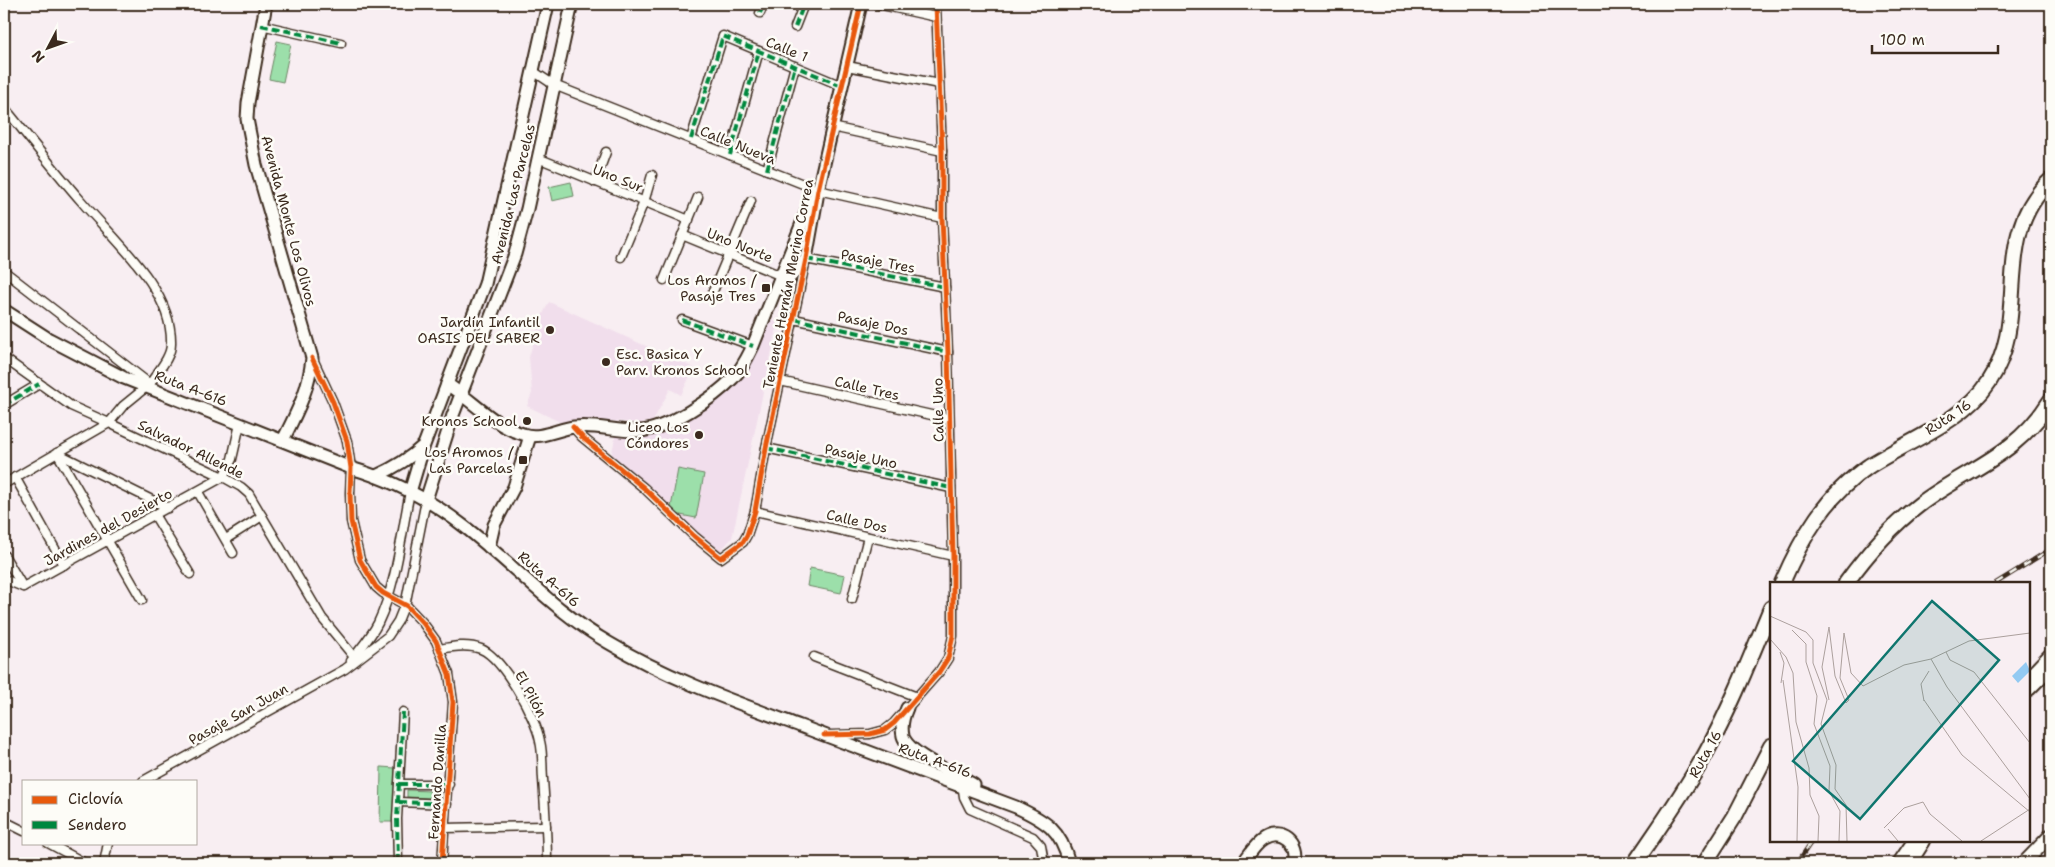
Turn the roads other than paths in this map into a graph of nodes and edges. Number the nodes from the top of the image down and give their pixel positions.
1 (266, 4) edge
2 (548, 4) edge
3 (572, 4) edge
4 (764, 4) edge
5 (804, 4) edge
6 (861, 4) edge
7 (877, 4) edge
8 (936, 4) edge
9 (760, 14) dead end
10 (936, 17) junction
11 (261, 25) junction
12 (795, 27) dead end
13 (341, 44) dead end
14 (759, 51) junction
15 (795, 66) junction
16 (847, 66) junction
17 (533, 71) junction
18 (939, 84) junction
19 (554, 85) junction
20 (842, 86) junction
21 (4, 107) edge
22 (832, 127) junction
23 (691, 140) junction
24 (942, 151) junction
25 (606, 152) dead end
26 (730, 155) junction
27 (538, 158) junction
28 (767, 170) junction
29 (652, 175) dead end
30 (2051, 180) edge
31 (595, 182) junction
32 (818, 190) junction
33 (698, 197) dead end
34 (750, 201) dead end
35 (644, 202) junction
36 (942, 218) junction
37 (689, 220) junction
38 (682, 235) junction
39 (727, 254) junction
40 (621, 257) dead end
41 (806, 260) junction
42 (4, 271) edge
43 (785, 277) junction
44 (664, 280) dead end
45 (945, 287) junction
46 (711, 296) dead end
47 (4, 310) edge
48 (794, 319) junction
49 (682, 320) dead end
50 (753, 346) junction
51 (948, 352) junction
52 (4, 358) edge
53 (312, 358) junction
54 (780, 381) junction
55 (39, 384) junction
56 (447, 384) junction
57 (148, 386) junction
58 (461, 393) junction
59 (2051, 400) edge
60 (4, 404) edge
61 (949, 419) junction
62 (109, 423) junction
63 (240, 424) junction
64 (574, 427) junction
65 (530, 436) junction
66 (283, 440) junction
67 (424, 445) junction
68 (766, 448) junction
69 (57, 453) junction
70 (351, 468) junction
71 (376, 476) junction
72 (15, 477) junction
73 (222, 477) junction
74 (4, 484) edge
75 (951, 488) junction
76 (198, 492) junction
77 (410, 492) junction
78 (426, 500) junction
79 (168, 508) junction
80 (755, 511) junction
81 (155, 516) junction
82 (262, 516) junction
83 (868, 537) junction
84 (226, 539) junction
85 (107, 542) junction
86 (489, 547) junction
87 (233, 553) dead end
88 (4, 554) edge
89 (953, 556) junction
90 (64, 565) junction
91 (190, 574) dead end
92 (4, 579) edge
93 (1782, 582) edge
94 (1847, 582) edge
95 (23, 588) junction
96 (388, 596) junction
97 (852, 599) dead end
98 (142, 600) dead end
99 (405, 605) junction
100 (1770, 610) edge
101 (440, 649) junction
102 (2051, 654) edge
103 (814, 656) dead end
104 (354, 657) junction
105 (2051, 667) edge
106 (345, 669) junction
107 (2030, 675) edge
108 (2030, 688) edge
109 (917, 697) junction
110 (907, 708) junction
111 (403, 712) dead end
112 (824, 735) junction
113 (1770, 748) edge
114 (145, 780) edge
115 (962, 782) junction
116 (399, 784) junction
117 (449, 784) junction
118 (399, 802) junction
119 (448, 804) junction
120 (4, 821) edge
121 (546, 826) junction
122 (445, 828) junction
123 (22, 830) edge
124 (2051, 835) edge
125 (1913, 842) edge
126 (1923, 842) edge
127 (50, 844) edge
128 (108, 844) edge
129 (85, 863) edge
130 (104, 863) edge
131 (398, 863) edge
132 (442, 863) edge
133 (548, 863) edge
134 (1044, 863) edge
135 (1069, 863) edge
136 (1243, 863) edge
137 (1294, 863) edge
138 (1635, 863) edge
139 (1705, 863) edge
140 (1899, 863) edge
141 (1910, 863) edge
142 (2024, 863) edge

1 - 11 main road, Avenida Monte Los Olivos
2 - 17 main road, Avenida Las Parcelas
3 - 19 main road, Avenida Las Parcelas
4 - 9 street
5 - 12 street
6 - 16 main road, Teniente Hernán Merino Correa
7 - 10 street
8 - 10 street, Calle Uno
10 - 18 street, Calle Uno
11 - 13 street
11 - 53 main road, Avenida Monte Los Olivos
14 - 15 street, Calle 1
14 - 23 street, Calle 1
14 - 26 street
15 - 20 street, Calle 1
15 - 28 street
16 - 18 street
16 - 20 main road, Teniente Hernán Merino Correa
17 - 19 street, Calle Nueva
17 - 56 main road, Avenida Las Parcelas
18 - 24 street, Calle Uno
19 - 23 street, Calle Nueva
19 - 27 main road, Avenida Las Parcelas
20 - 22 main road, Teniente Hernán Merino Correa
21 - 57 street
22 - 24 street
22 - 32 main road, Teniente Hernán Merino Correa
23 - 26 street, Calle Nueva
24 - 36 street, Calle Uno
25 - 31 street
26 - 28 street, Calle Nueva
27 - 31 street, Uno Sur
27 - 58 main road, Avenida Las Parcelas
28 - 32 street, Calle Nueva
29 - 35 street
30 - 93 highway, Ruta 16
31 - 35 street, Uno Sur
32 - 36 street, Calle Nueva
32 - 41 main road, Teniente Hernán Merino Correa
32 - 43 main road, Teniente Hernán Merino Correa
33 - 37 street
34 - 39 street
35 - 37 street, Uno Sur
35 - 40 street
36 - 45 street, Calle Uno
37 - 38 street
38 - 39 street, Uno Norte
38 - 44 street
39 - 43 street, Uno Norte
39 - 46 street
41 - 43 main road, Teniente Hernán Merino Correa
41 - 45 street, Pasaje Tres
41 - 48 street, Teniente Hernán Merino Correa
42 - 57 street
43 - 50 main road, Teniente Hernán Merino Correa
45 - 51 street, Calle Uno
47 - 57 main road, Ruta A-616
48 - 51 street, Pasaje Dos
48 - 54 street, Teniente Hernán Merino Correa
49 - 50 street
50 - 64 main road, Teniente Hernán Merino Correa
51 - 61 street, Calle Uno
52 - 55 street
53 - 66 main road, Avenida Monte Los Olivos
53 - 70 street
54 - 61 street, Calle Tres
54 - 68 street, Teniente Hernán Merino Correa
55 - 60 street
55 - 62 street
56 - 58 main road
56 - 67 main road, Avenida Las Parcelas
57 - 62 street
57 - 63 main road, Ruta A-616
58 - 65 main road
58 - 78 main road, Avenida Las Parcelas
59 - 94 highway
61 - 75 street, Calle Uno
62 - 69 street
62 - 73 street, Salvador Allende
63 - 66 main road, Ruta A-616
63 - 73 street
64 - 65 main road, Teniente Hernán Merino Correa
64 - 80 street, Teniente Hernán Merino Correa
65 - 86 main road
66 - 70 main road, Ruta A-616
67 - 71 main road
67 - 77 main road, Avenida Las Parcelas
68 - 75 street, Pasaje Uno
68 - 80 street, Teniente Hernán Merino Correa
69 - 72 street
69 - 79 street
69 - 85 street
70 - 71 main road, Ruta A-616
70 - 96 street
71 - 77 main road, Ruta A-616
72 - 74 street
72 - 90 street
73 - 76 street, Jardines del Desierto
73 - 82 street, Salvador Allende
75 - 89 street, Calle Uno
76 - 79 street, Jardines del Desierto
76 - 84 street
77 - 78 main road, Ruta A-616
77 - 96 street, Pasaje San Juan
78 - 86 main road, Ruta A-616
78 - 99 street
79 - 81 street, Jardines del Desierto
80 - 83 street, Calle Dos
81 - 85 street, Jardines del Desierto
81 - 91 street
82 - 84 street
82 - 104 street, Salvador Allende
83 - 89 street, Calle Dos
83 - 97 street
84 - 87 street
85 - 90 street, Jardines del Desierto
85 - 98 street
86 - 112 main road, Ruta A-616
88 - 95 street
89 - 109 street, Calle Uno
90 - 95 street, Jardines del Desierto
92 - 95 street
96 - 99 street
96 - 104 street, Pasaje San Juan
99 - 101 street
99 - 106 street, Pasaje San Juan
100 - 138 highway, Ruta 16
101 - 117 street, Fernando Danilla
101 - 121 street, El Pilón
102 - 107 main road
103 - 109 street
104 - 106 street, Pasaje San Juan
105 - 108 main road
106 - 114 street, Pasaje San Juan
109 - 110 street, Calle Uno
110 - 112 street, Calle Uno
110 - 115 main road
111 - 116 street
112 - 115 main road, Ruta A-616
113 - 139 highway
115 - 134 street
115 - 135 main road, Ruta A-616
116 - 117 street
116 - 118 street
117 - 119 street, Fernando Danilla
118 - 119 street
118 - 131 street
119 - 122 street, Fernando Danilla
120 - 123 street
121 - 122 street
121 - 133 street, El Pilón
122 - 132 street, Fernando Danilla
124 - 142 main road
125 - 140 main road
126 - 141 main road
127 - 129 street
128 - 130 street
136 - 137 main road

